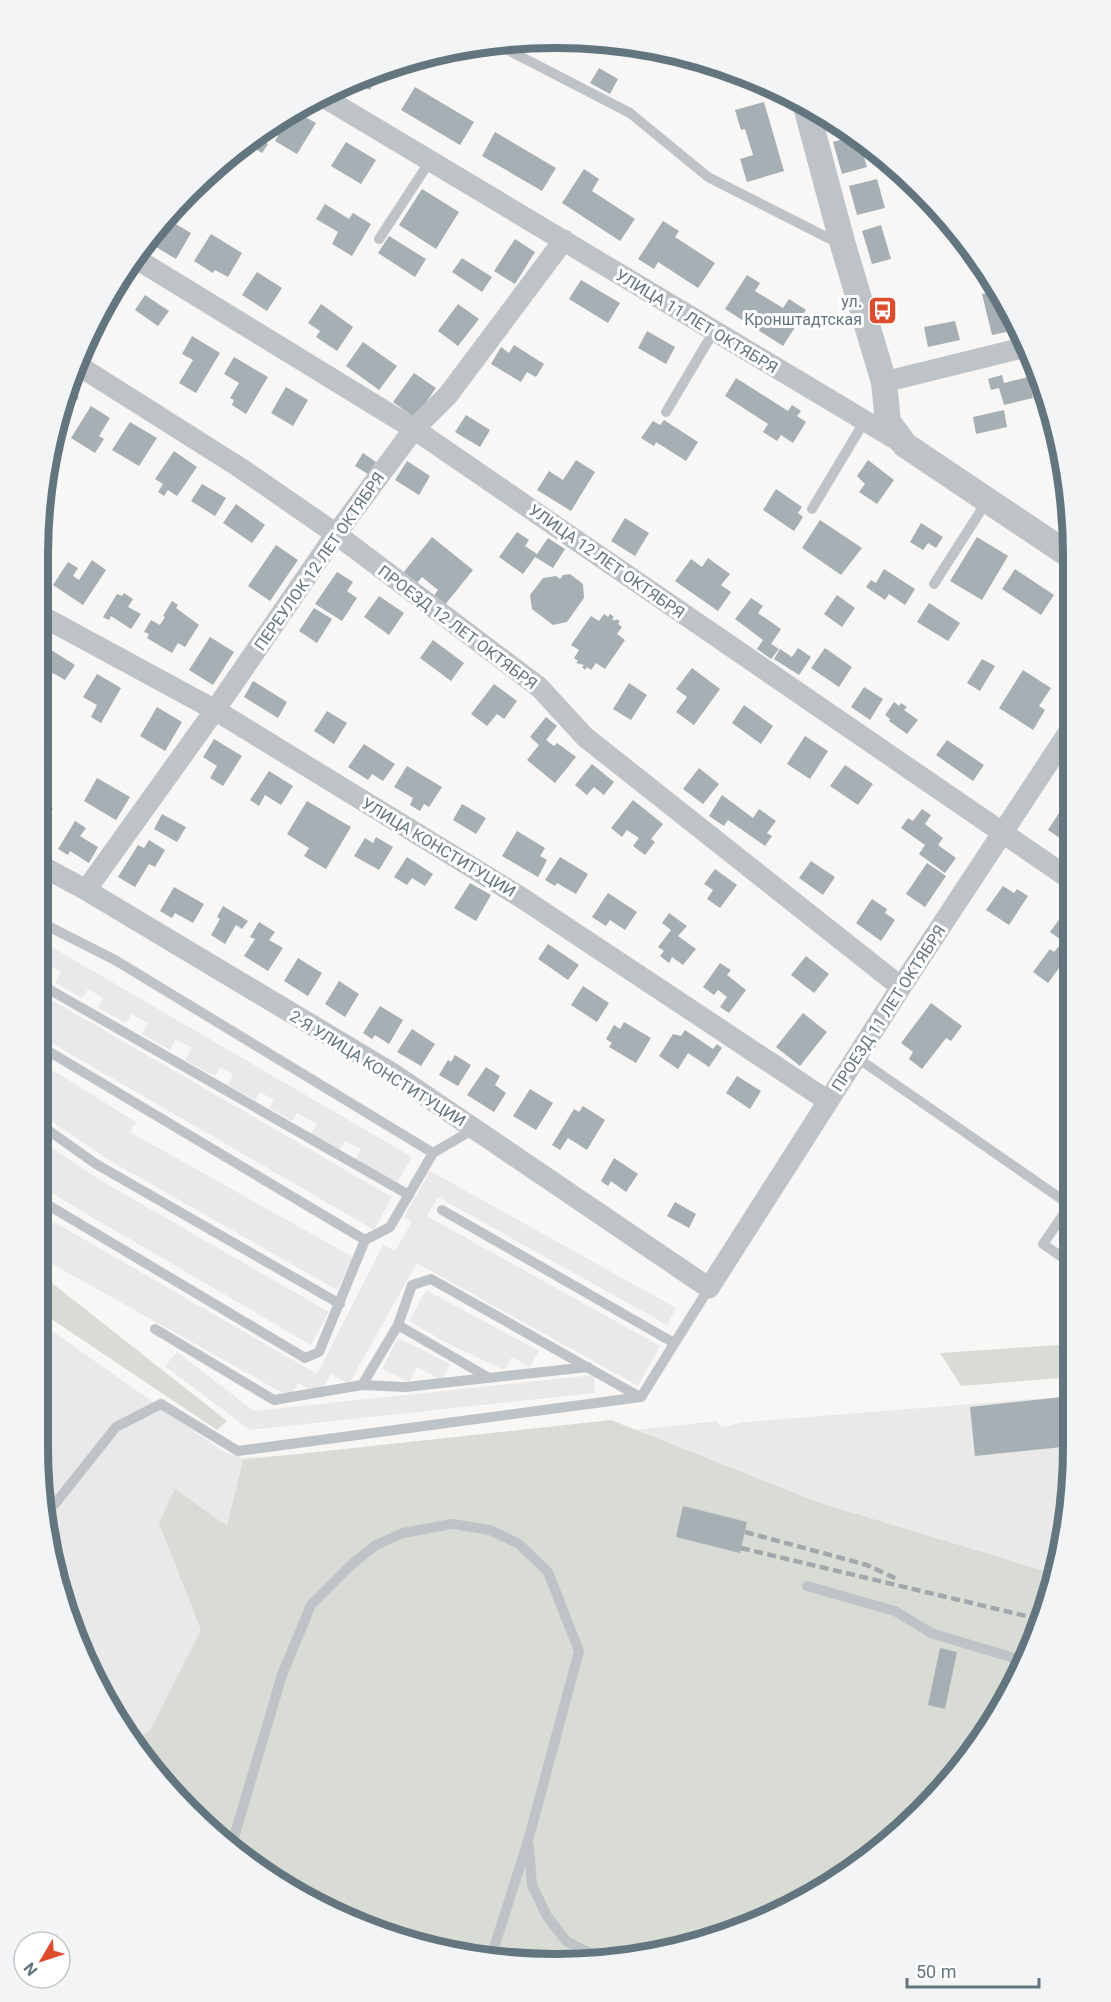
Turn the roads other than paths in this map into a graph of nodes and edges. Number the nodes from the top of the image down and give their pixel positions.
1 (508, 50) edge
2 (330, 101) edge
3 (808, 116) edge
4 (430, 161) junction
5 (379, 239) dead end
6 (564, 240) junction
7 (843, 245) junction
8 (142, 262) edge
9 (714, 331) junction
10 (1019, 349) edge
11 (84, 369) edge
12 (884, 382) junction
13 (666, 412) dead end
14 (864, 422) junction
15 (414, 429) junction
16 (905, 445) junction
17 (987, 501) junction
18 (812, 509) dead end
19 (336, 534) junction
20 (1063, 551) edge
21 (934, 585) dead end
22 (48, 619) edge
23 (215, 710) junction
24 (1063, 741) edge
25 (1002, 833) junction
26 (48, 869) edge
27 (1063, 874) edge
28 (86, 890) junction
29 (48, 926) edge
30 (901, 987) junction
31 (48, 989) edge
32 (48, 1051) edge
33 (856, 1057) junction
34 (828, 1101) junction
35 (474, 1129) junction
36 (48, 1130) edge
37 (433, 1153) junction
38 (409, 1195) junction
39 (1063, 1200) edge
40 (48, 1204) edge
41 (442, 1210) dead end
42 (1063, 1215) edge
43 (365, 1240) junction
44 (1063, 1258) edge
45 (709, 1288) junction
46 (340, 1304) junction
47 (398, 1325) junction
48 (155, 1329) dead end
49 (674, 1343) junction
50 (588, 1367) junction
51 (490, 1378) junction
52 (362, 1385) junction
53 (640, 1397) junction
54 (51, 1505) edge
55 (807, 1586) dead end
56 (1016, 1659) edge
57 (234, 1838) edge
58 (528, 1840) junction
59 (493, 1950) edge
60 (590, 1953) edge

1 - 7 lane
2 - 4 street, УЛИЦА 11 ЛЕТ ОКТЯБРЯ
3 - 7 street
4 - 5 lane
4 - 6 street, УЛИЦА 11 ЛЕТ ОКТЯБРЯ
6 - 9 street, УЛИЦА 11 ЛЕТ ОКТЯБРЯ
6 - 15 street, ПЕРЕУЛОК 12 ЛЕТ ОКТЯБРЯ
7 - 12 street
8 - 15 street, УЛИЦА 12 ЛЕТ ОКТЯБРЯ
9 - 13 lane
9 - 14 street, УЛИЦА 11 ЛЕТ ОКТЯБРЯ
10 - 12 street
11 - 19 street, ПРОЕЗД 12 ЛЕТ ОКТЯБРЯ
12 - 16 street
14 - 16 street, УЛИЦА 11 ЛЕТ ОКТЯБРЯ
14 - 18 lane
15 - 19 street, ПЕРЕУЛОК 12 ЛЕТ ОКТЯБРЯ
15 - 25 street, УЛИЦА 12 ЛЕТ ОКТЯБРЯ
16 - 17 street, УЛИЦА 11 ЛЕТ ОКТЯБРЯ
17 - 20 street, УЛИЦА 11 ЛЕТ ОКТЯБРЯ
17 - 21 lane
19 - 23 street, ПЕРЕУЛОК 12 ЛЕТ ОКТЯБРЯ
19 - 30 street, ПРОЕЗД 12 ЛЕТ ОКТЯБРЯ
22 - 23 street, УЛИЦА КОНСТИТУЦИИ
23 - 28 street, ПЕРЕУЛОК 12 ЛЕТ ОКТЯБРЯ
23 - 34 street, УЛИЦА КОНСТИТУЦИИ
24 - 25 street, ПРОЕЗД 11 ЛЕТ ОКТЯБРЯ
25 - 27 street, УЛИЦА 12 ЛЕТ ОКТЯБРЯ
25 - 30 street, ПРОЕЗД 11 ЛЕТ ОКТЯБРЯ
26 - 28 street, 2-Я УЛИЦА КОНСТИТУЦИИ
28 - 35 street, 2-Я УЛИЦА КОНСТИТУЦИИ
29 - 37 lane
30 - 33 street, ПРОЕЗД 11 ЛЕТ ОКТЯБРЯ
31 - 38 lane
32 - 43 lane
33 - 34 street, ПРОЕЗД 11 ЛЕТ ОКТЯБРЯ
33 - 39 lane
34 - 45 street, ПРОЕЗД 11 ЛЕТ ОКТЯБРЯ
35 - 37 lane
35 - 45 street, 2-Я УЛИЦА КОНСТИТУЦИИ
36 - 46 lane
37 - 38 lane
38 - 43 lane
40 - 46 lane
41 - 49 lane
42 - 44 lane
43 - 46 lane
45 - 49 lane
47 - 50 lane
47 - 51 lane
47 - 52 lane
48 - 52 lane
49 - 53 lane
50 - 51 lane
50 - 53 lane
51 - 52 lane
53 - 54 lane
55 - 56 lane
57 - 58 lane
58 - 59 lane
58 - 60 lane

